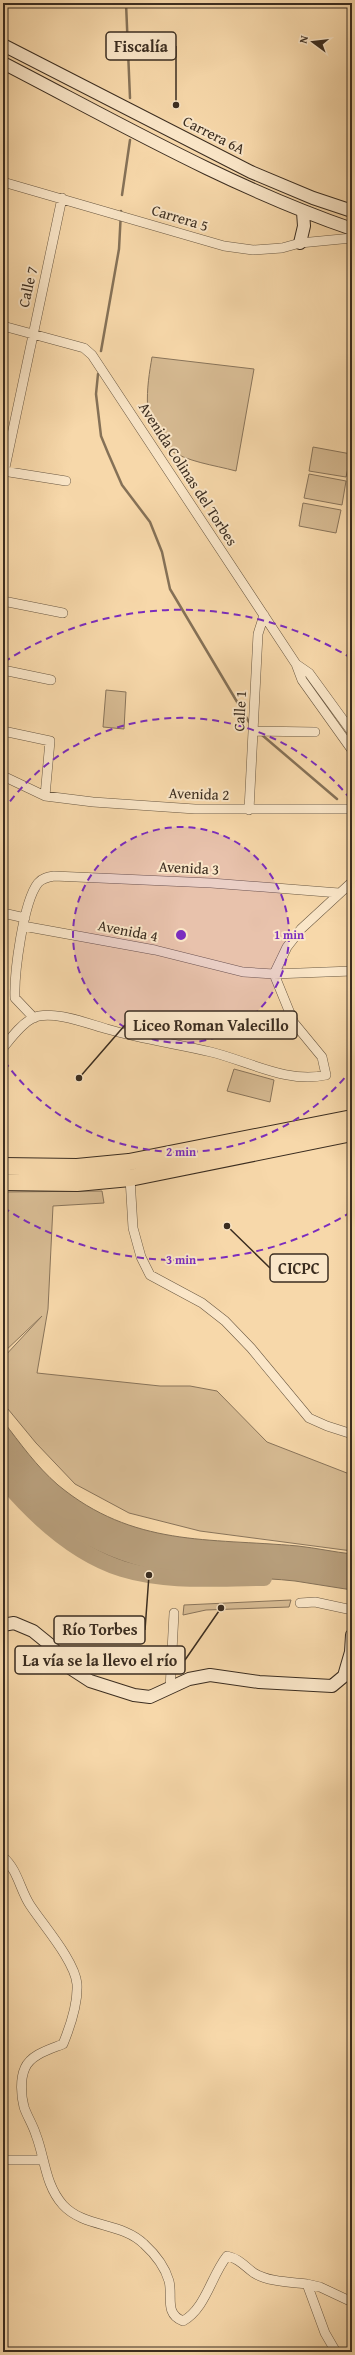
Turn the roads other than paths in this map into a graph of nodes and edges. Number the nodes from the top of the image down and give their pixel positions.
1 (3, 44) edge
2 (3, 63) edge
3 (3, 182) edge
4 (62, 198) junction
5 (352, 211) edge
6 (303, 212) junction
7 (352, 229) edge
8 (352, 238) edge
9 (300, 243) junction
10 (3, 326) edge
11 (32, 333) junction
12 (3, 473) edge
13 (66, 481) dead end
14 (3, 601) edge
15 (63, 613) dead end
16 (264, 615) junction
17 (296, 664) junction
18 (3, 670) edge
19 (51, 680) dead end
20 (3, 731) edge
21 (254, 731) junction
22 (314, 732) dead end
23 (352, 732) edge
24 (352, 750) edge
25 (3, 776) edge
26 (45, 796) junction
27 (352, 809) edge
28 (249, 810) junction
29 (352, 882) edge
30 (339, 893) junction
31 (3, 913) edge
32 (24, 922) junction
33 (352, 971) edge
34 (274, 974) junction
35 (34, 1018) junction
36 (3, 1048) edge
37 (352, 1118) edge
38 (352, 1133) edge
39 (3, 1166) edge
40 (130, 1178) junction
41 (3, 1182) edge
42 (352, 1434) edge
43 (300, 1603) dead end
44 (352, 1610) edge
45 (174, 1613) dead end
46 (3, 1625) edge
47 (352, 1635) edge
48 (170, 1689) junction
49 (3, 1858) edge
50 (3, 2160) edge
51 (43, 2160) junction
52 (307, 2284) junction
53 (352, 2302) edge
54 (336, 2352) edge

1 - 5 street, Carrera 6A
2 - 6 street
3 - 4 street, Carrera 5
4 - 9 street, Carrera 5
4 - 11 street, Calle 7
6 - 7 street
6 - 9 street
8 - 9 street, Carrera 5
10 - 11 street, Avenida Colinas del Torbes
11 - 12 street, Calle 7
11 - 16 street, Avenida Colinas del Torbes
12 - 13 street
14 - 15 street
16 - 17 street, Avenida Colinas del Torbes
16 - 21 street, Calle 1
17 - 23 street, Avenida Colinas del Torbes
17 - 24 street, Avenida Colinas del Torbes
18 - 19 street
20 - 26 street
21 - 22 street
21 - 28 street, Calle 1
25 - 26 street, Avenida 2
26 - 28 street, Avenida 2
27 - 28 street, Avenida 2
29 - 30 street
30 - 32 street, Avenida 3
30 - 34 street
31 - 32 street, Avenida 4
32 - 34 street, Avenida 4
32 - 35 street
33 - 34 street, Avenida 4
34 - 35 street
35 - 36 street
37 - 39 highway
38 - 40 highway
40 - 41 highway
40 - 42 street
43 - 44 street
45 - 48 street
46 - 48 street
47 - 48 street
49 - 51 street
50 - 51 street
51 - 52 street
52 - 53 street
52 - 54 street

